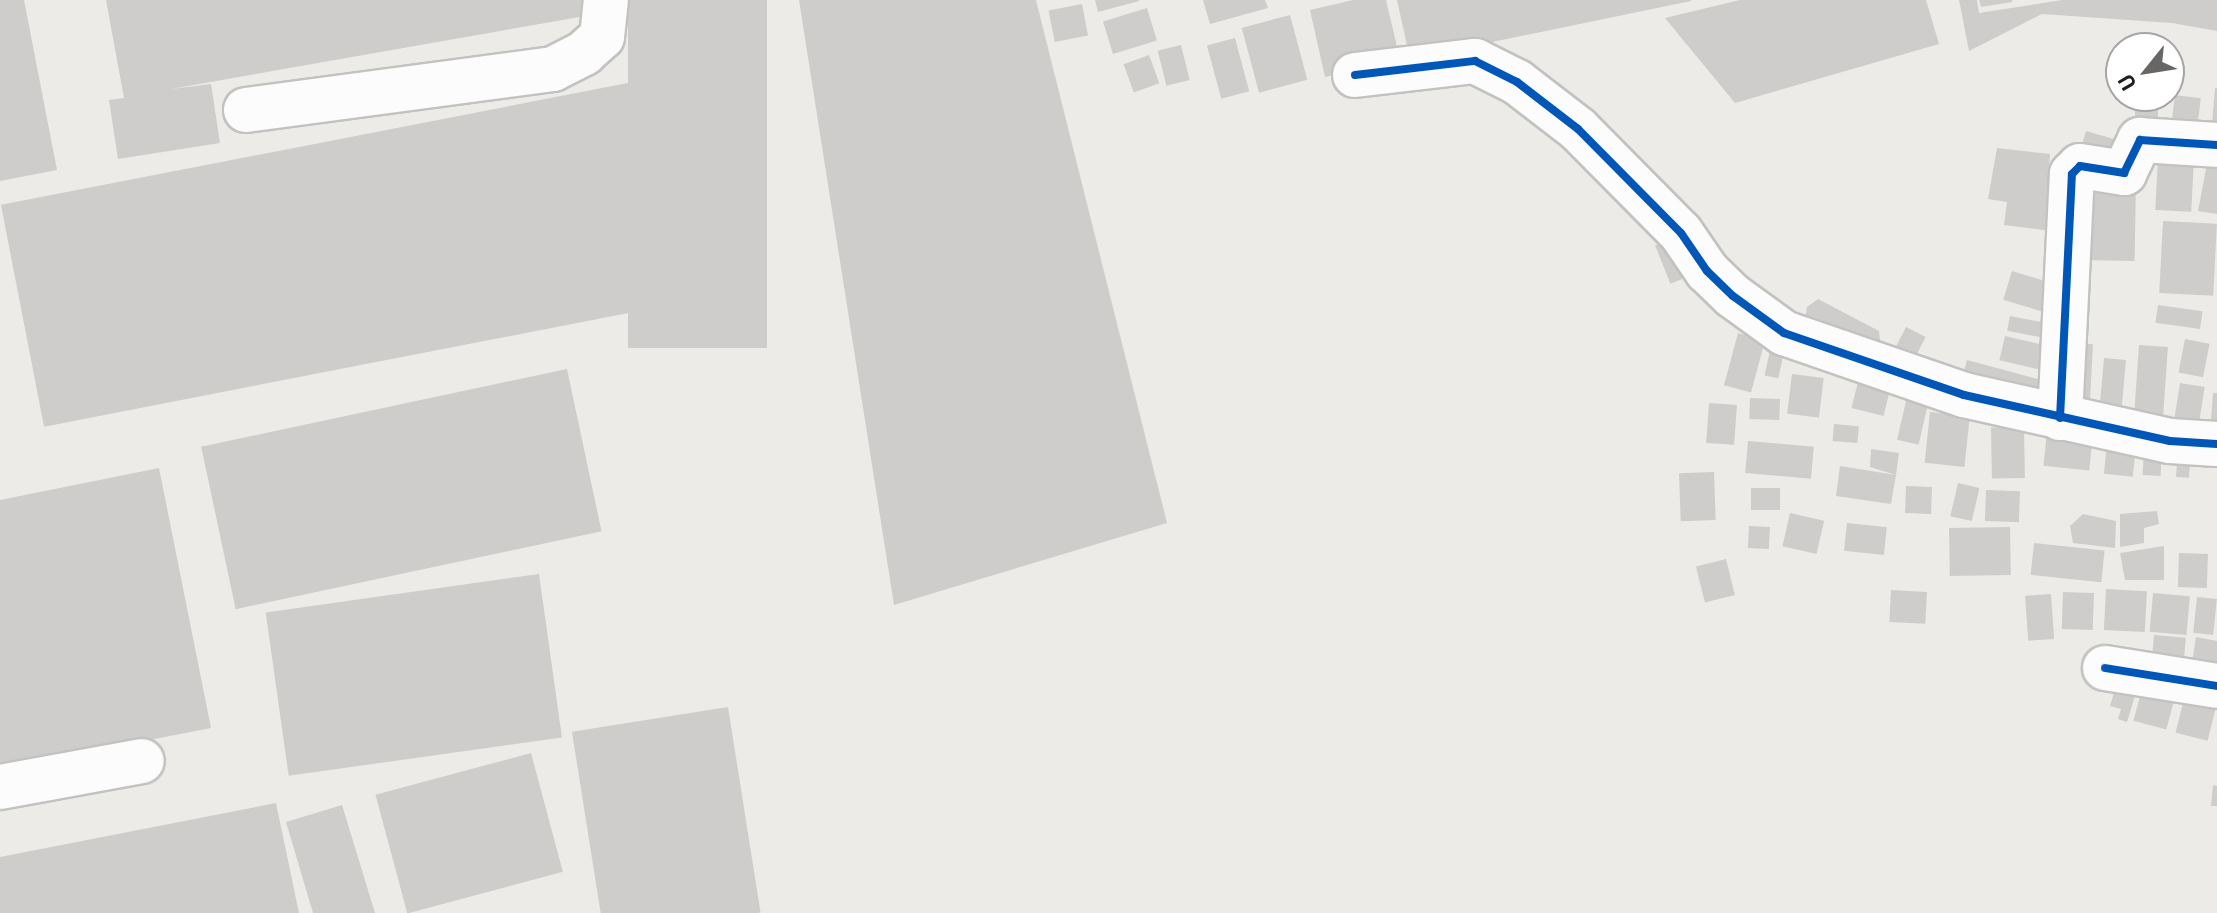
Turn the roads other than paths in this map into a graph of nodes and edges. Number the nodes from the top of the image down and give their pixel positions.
1 (606, 0) edge
2 (1355, 75) dead end
3 (246, 110) dead end
4 (2217, 145) edge
5 (2060, 418) junction
6 (2217, 444) edge
7 (2105, 668) dead end
8 (2217, 686) edge
9 (142, 761) dead end
10 (0, 787) edge

1 - 3 street
2 - 5 street
4 - 5 street
5 - 6 street
7 - 8 street
9 - 10 street

